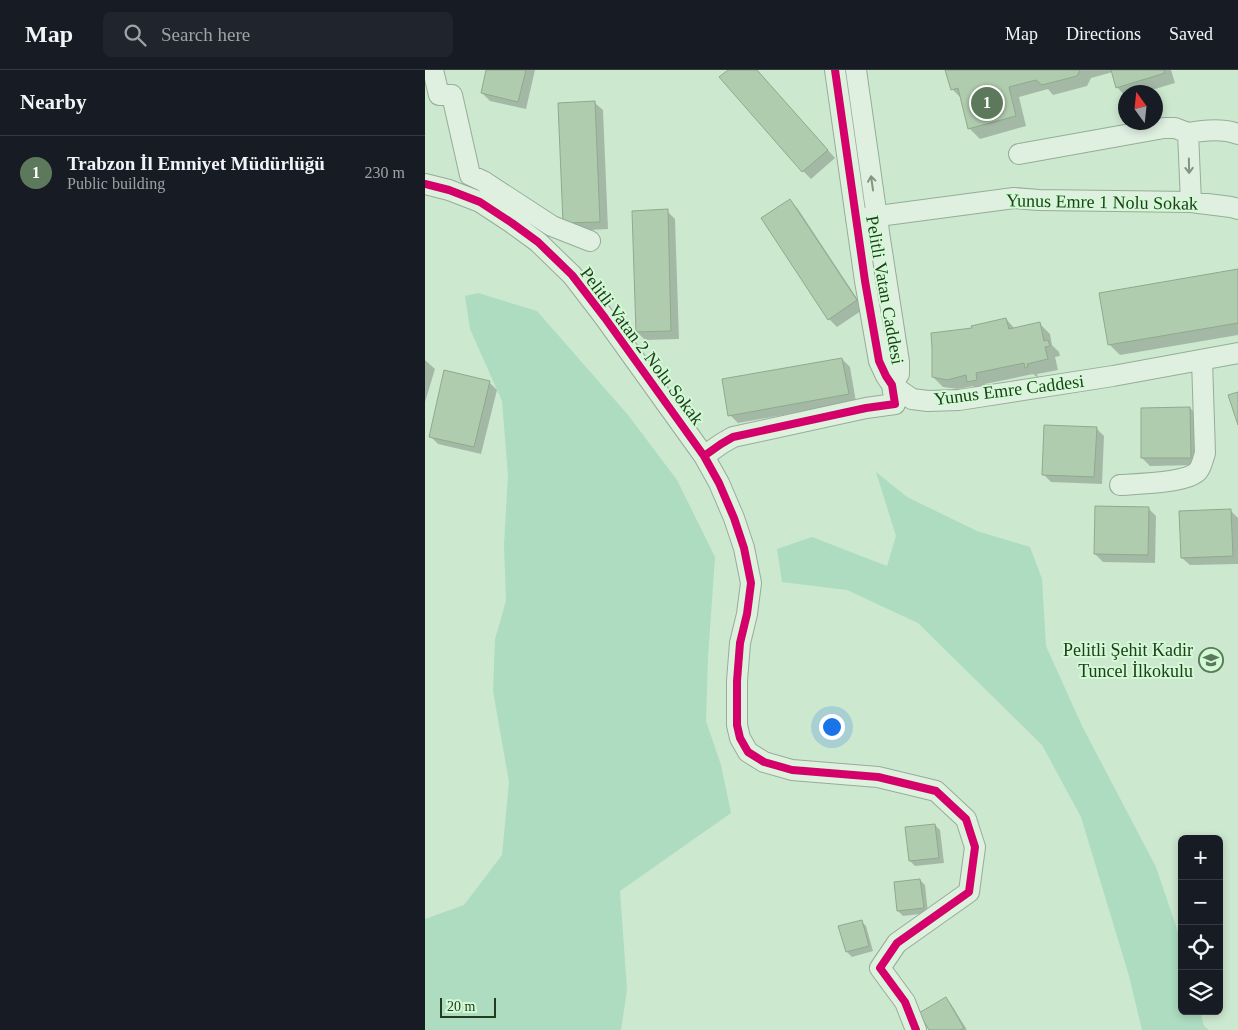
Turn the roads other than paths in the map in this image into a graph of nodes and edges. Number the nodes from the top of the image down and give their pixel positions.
1 (433, 70) edge
2 (835, 70) edge
3 (856, 70) edge
4 (1188, 133) junction
5 (1238, 134) edge
6 (1019, 154) dead end
7 (425, 184) edge
8 (1191, 202) junction
9 (1238, 210) edge
10 (876, 216) junction
11 (856, 219) junction
12 (590, 241) dead end
13 (1238, 353) edge
14 (1202, 360) junction
15 (892, 385) junction
16 (704, 456) junction
17 (1120, 485) dead end
18 (916, 1030) edge

1 - 12 street
2 - 11 street, Pelitli Vatan Caddesi
10 -> 3 street
4 - 5 street
4 - 6 street
4 -> 8 street
7 - 16 street, Pelitli Vatan 2 Nolu Sokak
8 - 9 street, Yunus Emre 1 Nolu Sokak
8 - 10 street, Yunus Emre 1 Nolu Sokak
10 - 11 street, Yunus Emre 1 Nolu Sokak
10 - 15 street
11 - 15 street, Pelitli Vatan Caddesi
13 - 14 street, Yunus Emre Caddesi
14 - 15 street, Yunus Emre Caddesi
14 - 17 street
15 - 16 street, Pelitli Vatan Caddesi
16 - 18 street

